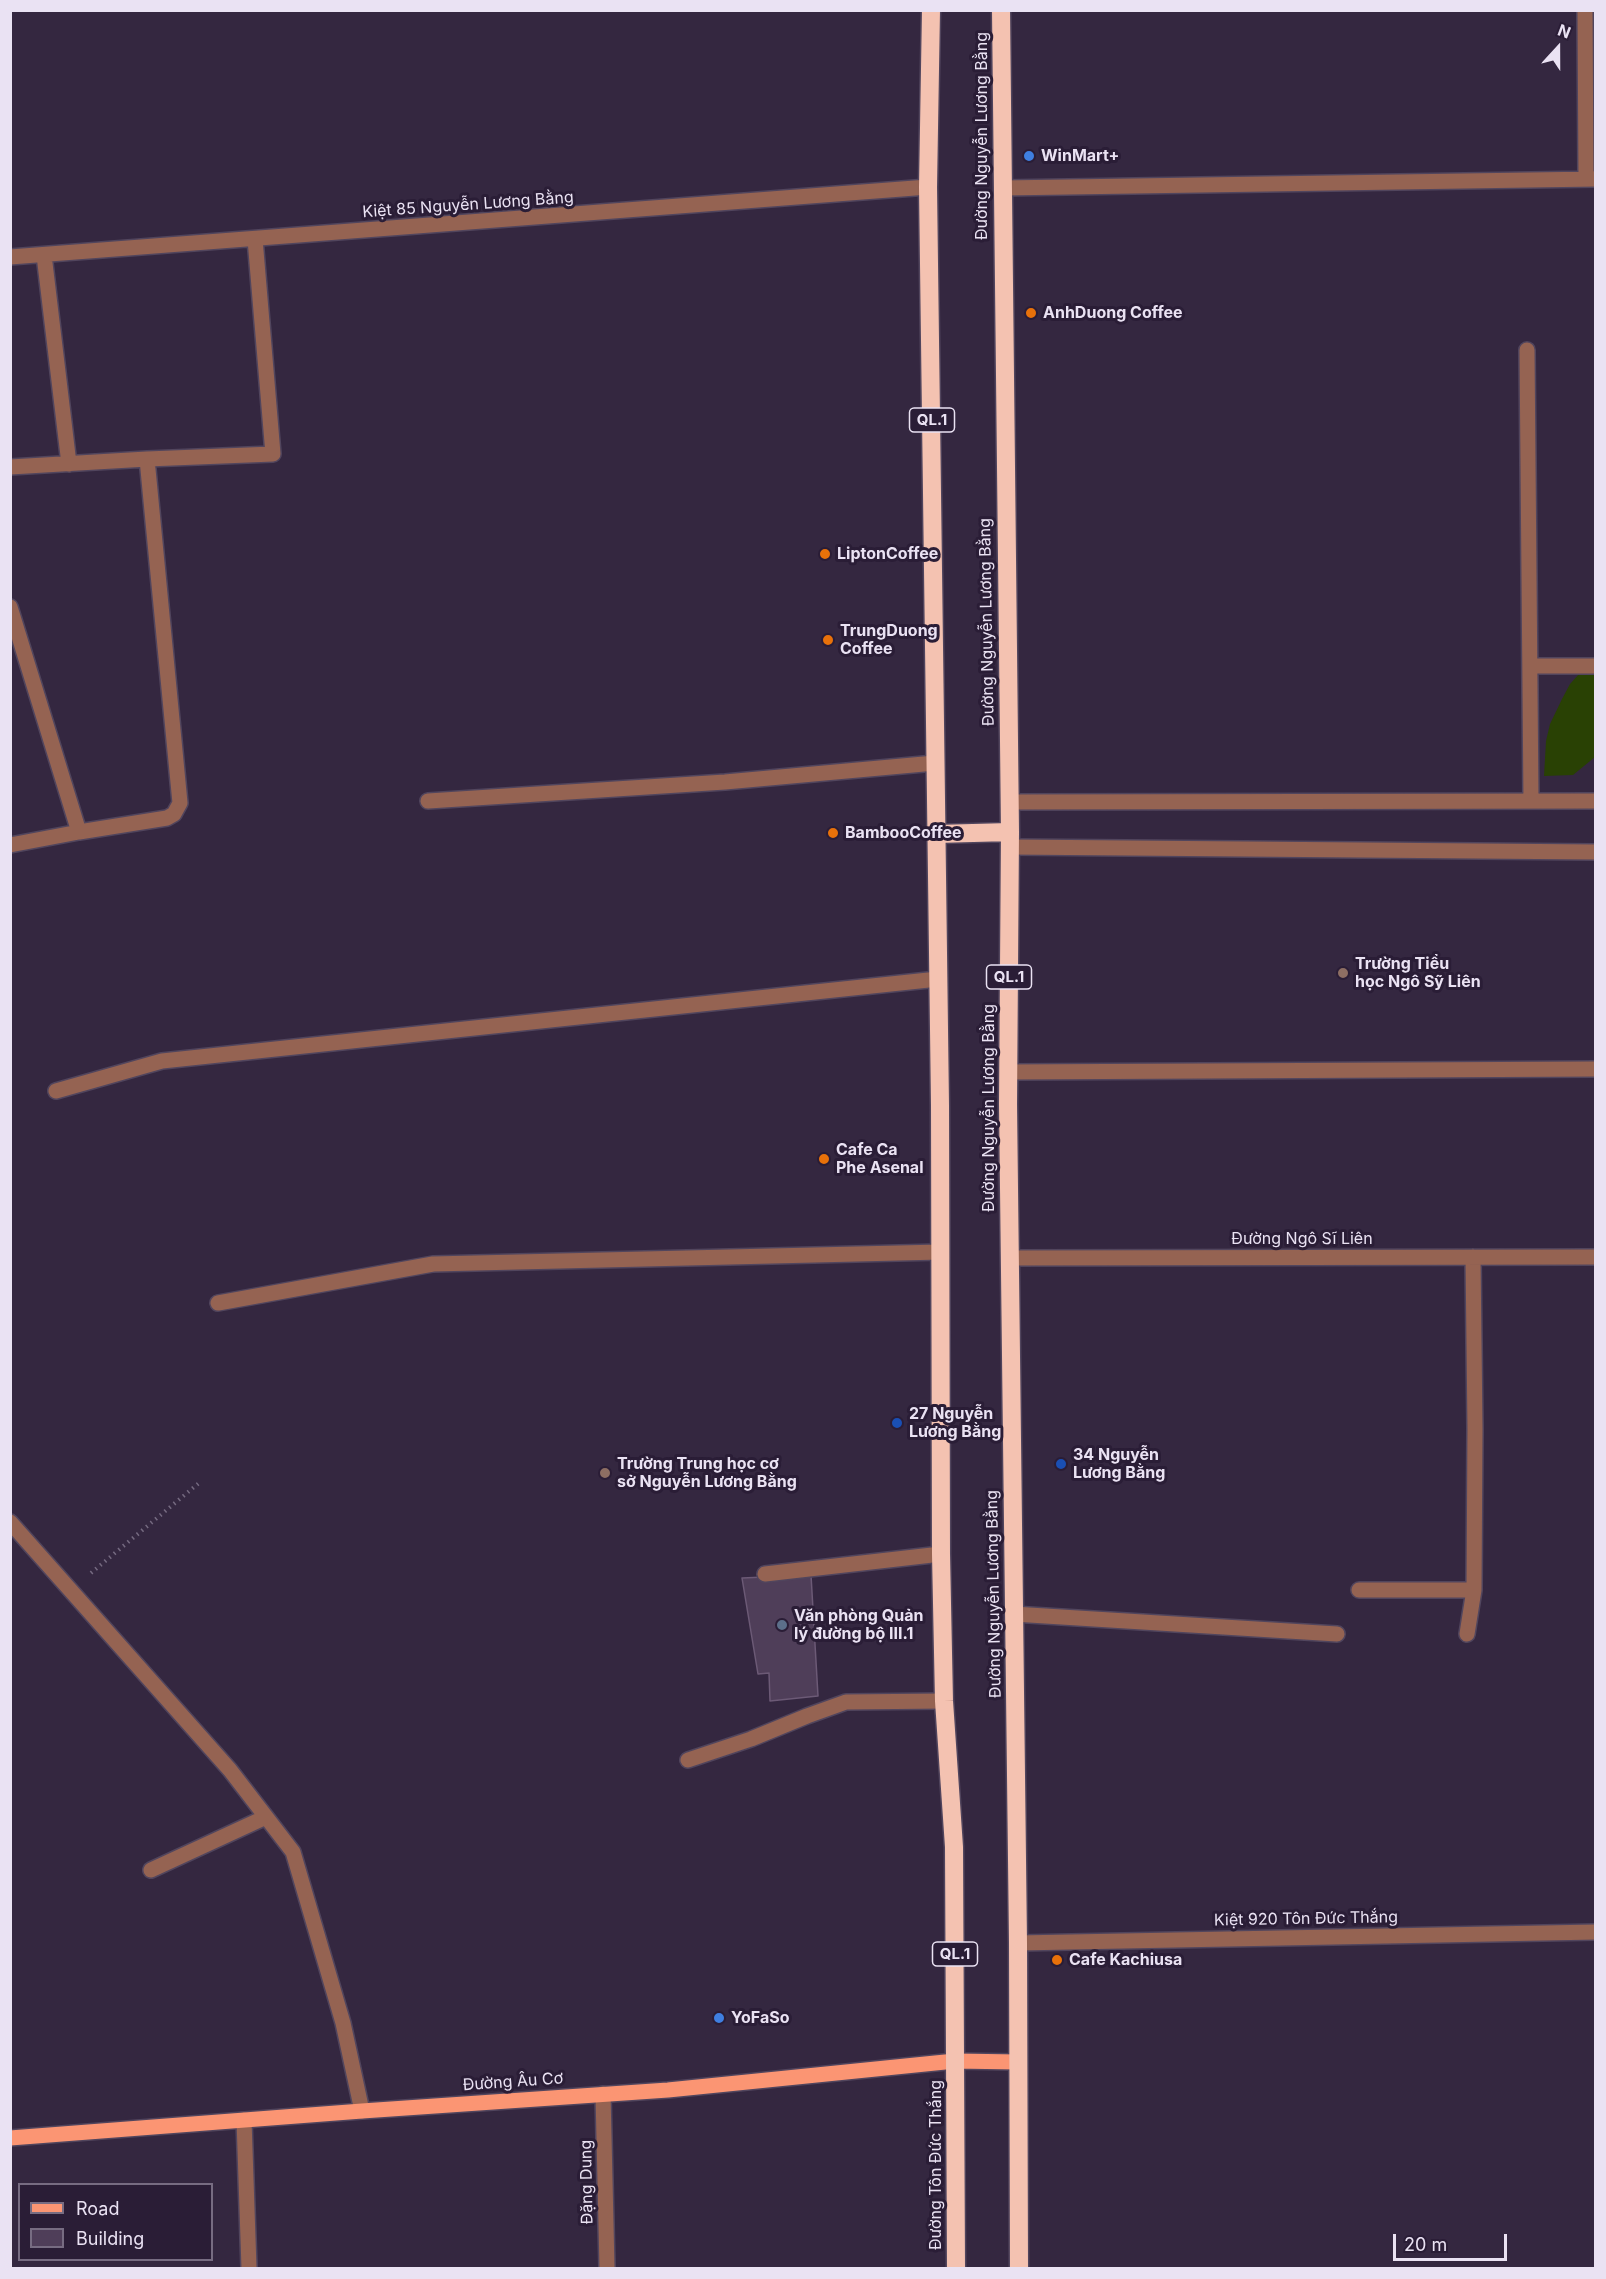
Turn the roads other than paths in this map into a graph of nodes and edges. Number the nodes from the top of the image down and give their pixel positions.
1 (931, 10) edge
2 (1001, 10) edge
3 (1585, 10) edge
4 (1591, 179) edge
5 (928, 187) junction
6 (1002, 188) junction
7 (255, 239) junction
8 (44, 255) junction
9 (10, 257) edge
10 (1527, 350) dead end
11 (147, 459) junction
12 (69, 464) junction
13 (10, 467) edge
14 (10, 607) edge
15 (1530, 666) junction
16 (1596, 666) edge
17 (935, 763) junction
18 (428, 801) dead end
19 (1531, 801) junction
20 (1596, 801) edge
21 (1009, 802) junction
22 (79, 832) junction
23 (936, 834) junction
24 (1010, 839) junction
25 (10, 845) edge
26 (1596, 852) edge
27 (938, 979) junction
28 (1596, 1069) edge
29 (1008, 1072) junction
30 (56, 1091) dead end
31 (941, 1252) junction
32 (1473, 1257) junction
33 (1596, 1257) edge
34 (1010, 1258) junction
35 (218, 1303) dead end
36 (10, 1522) edge
37 (941, 1554) junction
38 (765, 1574) dead end
39 (1359, 1590) dead end
40 (1474, 1590) junction
41 (1013, 1614) junction
42 (1337, 1634) dead end
43 (1467, 1634) dead end
44 (944, 1701) junction
45 (688, 1760) dead end
46 (266, 1817) junction
47 (151, 1870) dead end
48 (1596, 1932) edge
49 (1018, 1943) junction
50 (955, 2061) junction
51 (1018, 2062) junction
52 (603, 2094) junction
53 (362, 2110) junction
54 (244, 2120) junction
55 (10, 2138) edge
56 (249, 2268) edge
57 (607, 2268) edge
58 (956, 2268) edge
59 (1019, 2268) edge

1 - 5 highway, QL.1
2 - 6 highway, Đường Nguyễn Lương Bằng / QL.1
3 - 4 street
4 - 6 street
5 - 7 street, Kiệt 85 Nguyễn Lương Bằng
5 - 17 highway, QL.1
6 - 21 highway, Đường Nguyễn Lương Bằng / QL.1
7 - 8 street, Kiệt 85 Nguyễn Lương Bằng
7 - 11 street
8 - 9 street, Kiệt 85 Nguyễn Lương Bằng
8 - 12 street
10 - 15 street
11 - 12 street
11 - 22 street
12 - 13 street
14 - 22 street
15 - 16 street
15 - 19 street
17 - 18 street
17 - 23 highway, QL.1
19 - 20 street
19 - 21 street
21 - 24 highway, Đường Nguyễn Lương Bằng / QL.1
22 - 25 street
23 - 24 highway
23 - 27 highway, QL.1
24 - 26 street
24 - 29 highway, Đường Nguyễn Lương Bằng / QL.1
27 - 30 street
27 - 31 highway, QL.1
28 - 29 street
29 - 34 highway, Đường Nguyễn Lương Bằng / QL.1
31 - 35 street
31 - 37 highway, QL.1
32 - 33 street, Đường Ngô Sĩ Liên
32 - 34 street, Đường Ngô Sĩ Liên
32 - 40 street
34 - 41 highway, Đường Nguyễn Lương Bằng / QL.1
36 - 46 street
37 - 38 street
37 - 44 highway, QL.1
39 - 40 street
40 - 43 street
41 - 42 street
41 - 49 highway, Đường Nguyễn Lương Bằng / QL.1
44 - 45 street
44 - 50 highway, QL.1
46 - 47 street
46 - 53 street
48 - 49 street, Kiệt 920 Tôn Đức Thắng
49 - 51 highway, Đường Nguyễn Lương Bằng / QL.1
50 - 51 main road, Đường Âu Cơ
50 - 52 main road, Đường Âu Cơ
50 - 58 highway, Đường Tôn Đức Thắng / QL.1
51 - 59 highway, QL.1
52 - 53 main road, Đường Âu Cơ
52 - 57 street, Đặng Dung
53 - 54 main road, Đường Âu Cơ
54 - 55 main road, Đường Âu Cơ
54 - 56 street

